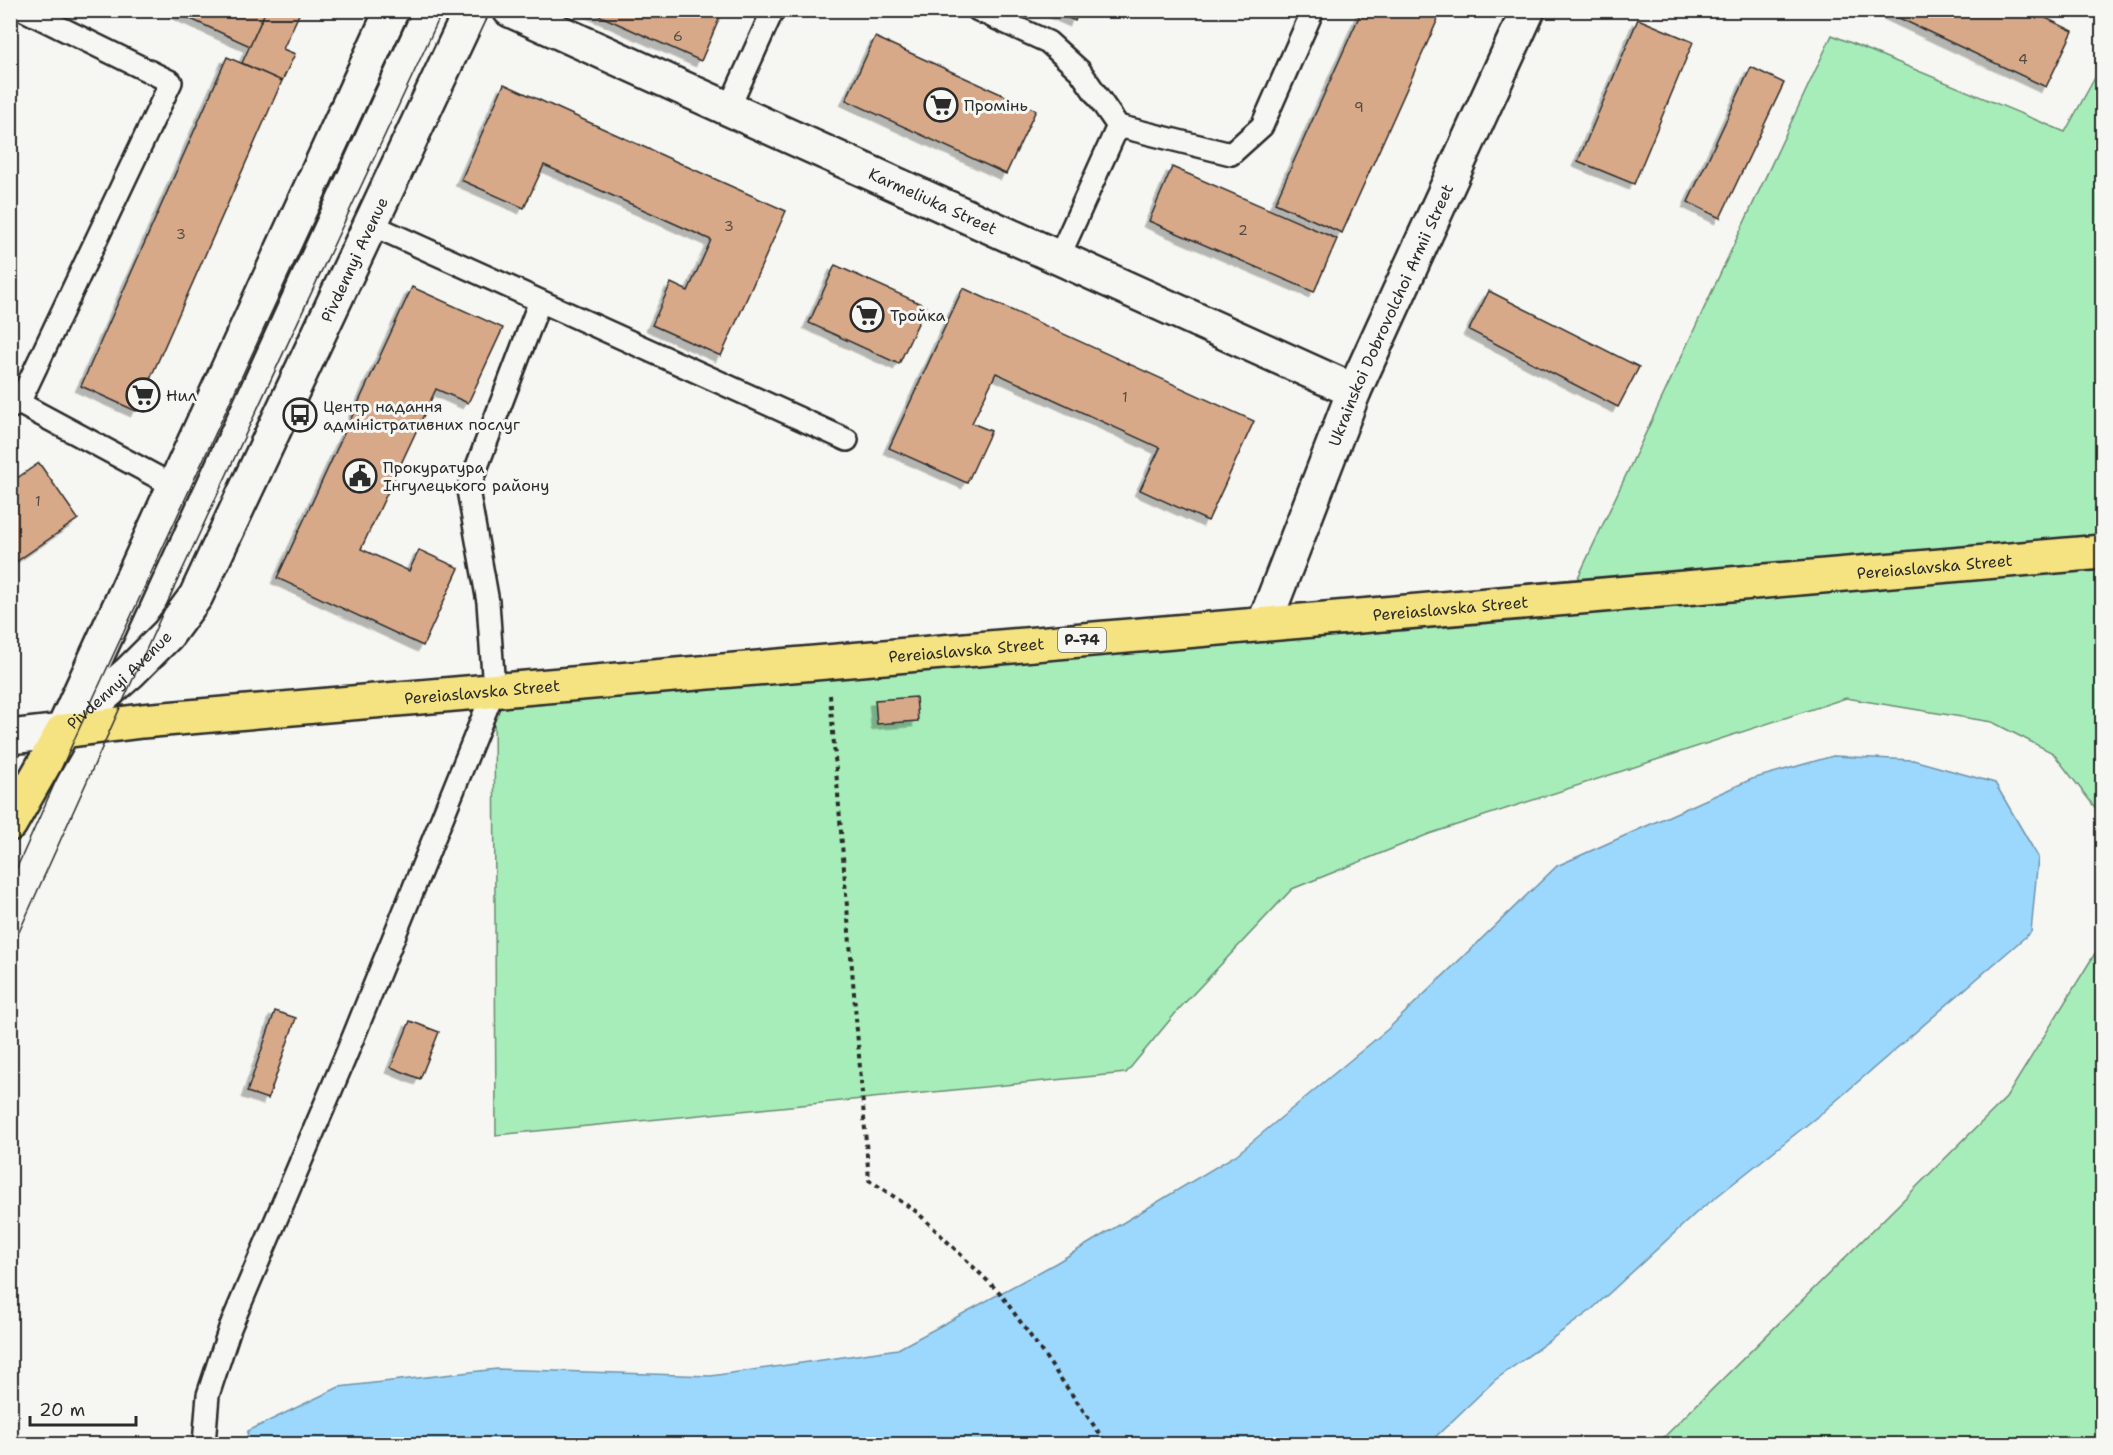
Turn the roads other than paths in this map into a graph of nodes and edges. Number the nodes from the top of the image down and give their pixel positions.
1 (24, 10) edge
2 (392, 10) edge
3 (471, 10) edge
4 (510, 10) edge
5 (773, 10) edge
6 (978, 10) edge
7 (1313, 10) edge
8 (1528, 10) edge
9 (728, 110) junction
10 (1118, 126) junction
11 (370, 224) junction
12 (1059, 257) junction
13 (540, 301) junction
14 (1354, 391) junction
15 (15, 406) edge
16 (847, 440) dead end
17 (174, 486) junction
18 (2103, 552) edge
19 (1264, 624) junction
20 (494, 690) junction
21 (63, 731) junction
22 (10, 737) edge
23 (10, 825) edge
24 (204, 1444) edge

1 - 15 lane
2 - 17 street, Pivdennyi Avenue
3 - 11 street, Pivdennyi Avenue
4 - 9 street, Karmeliuka Street
5 - 9 lane
6 - 10 lane
7 - 10 lane
8 - 14 street, Ukrainskoi Dobrovolchoi Armii Street
9 - 12 street, Karmeliuka Street
10 - 12 lane
11 - 13 lane
11 - 21 street, Pivdennyi Avenue
12 - 14 street, Karmeliuka Street
13 - 16 lane
13 - 20 lane
14 - 19 street, Ukrainskoi Dobrovolchoi Armii Street
15 - 17 lane
17 - 21 street, Pivdennyi Avenue
18 - 19 main road, Pereiaslavska Street / Р-74
19 - 20 main road, Pereiaslavska Street / Р-74
20 - 21 main road, Pereiaslavska Street / Р-74
20 - 24 lane
21 - 22 street, Pereiaslavska Street
21 - 23 main road

